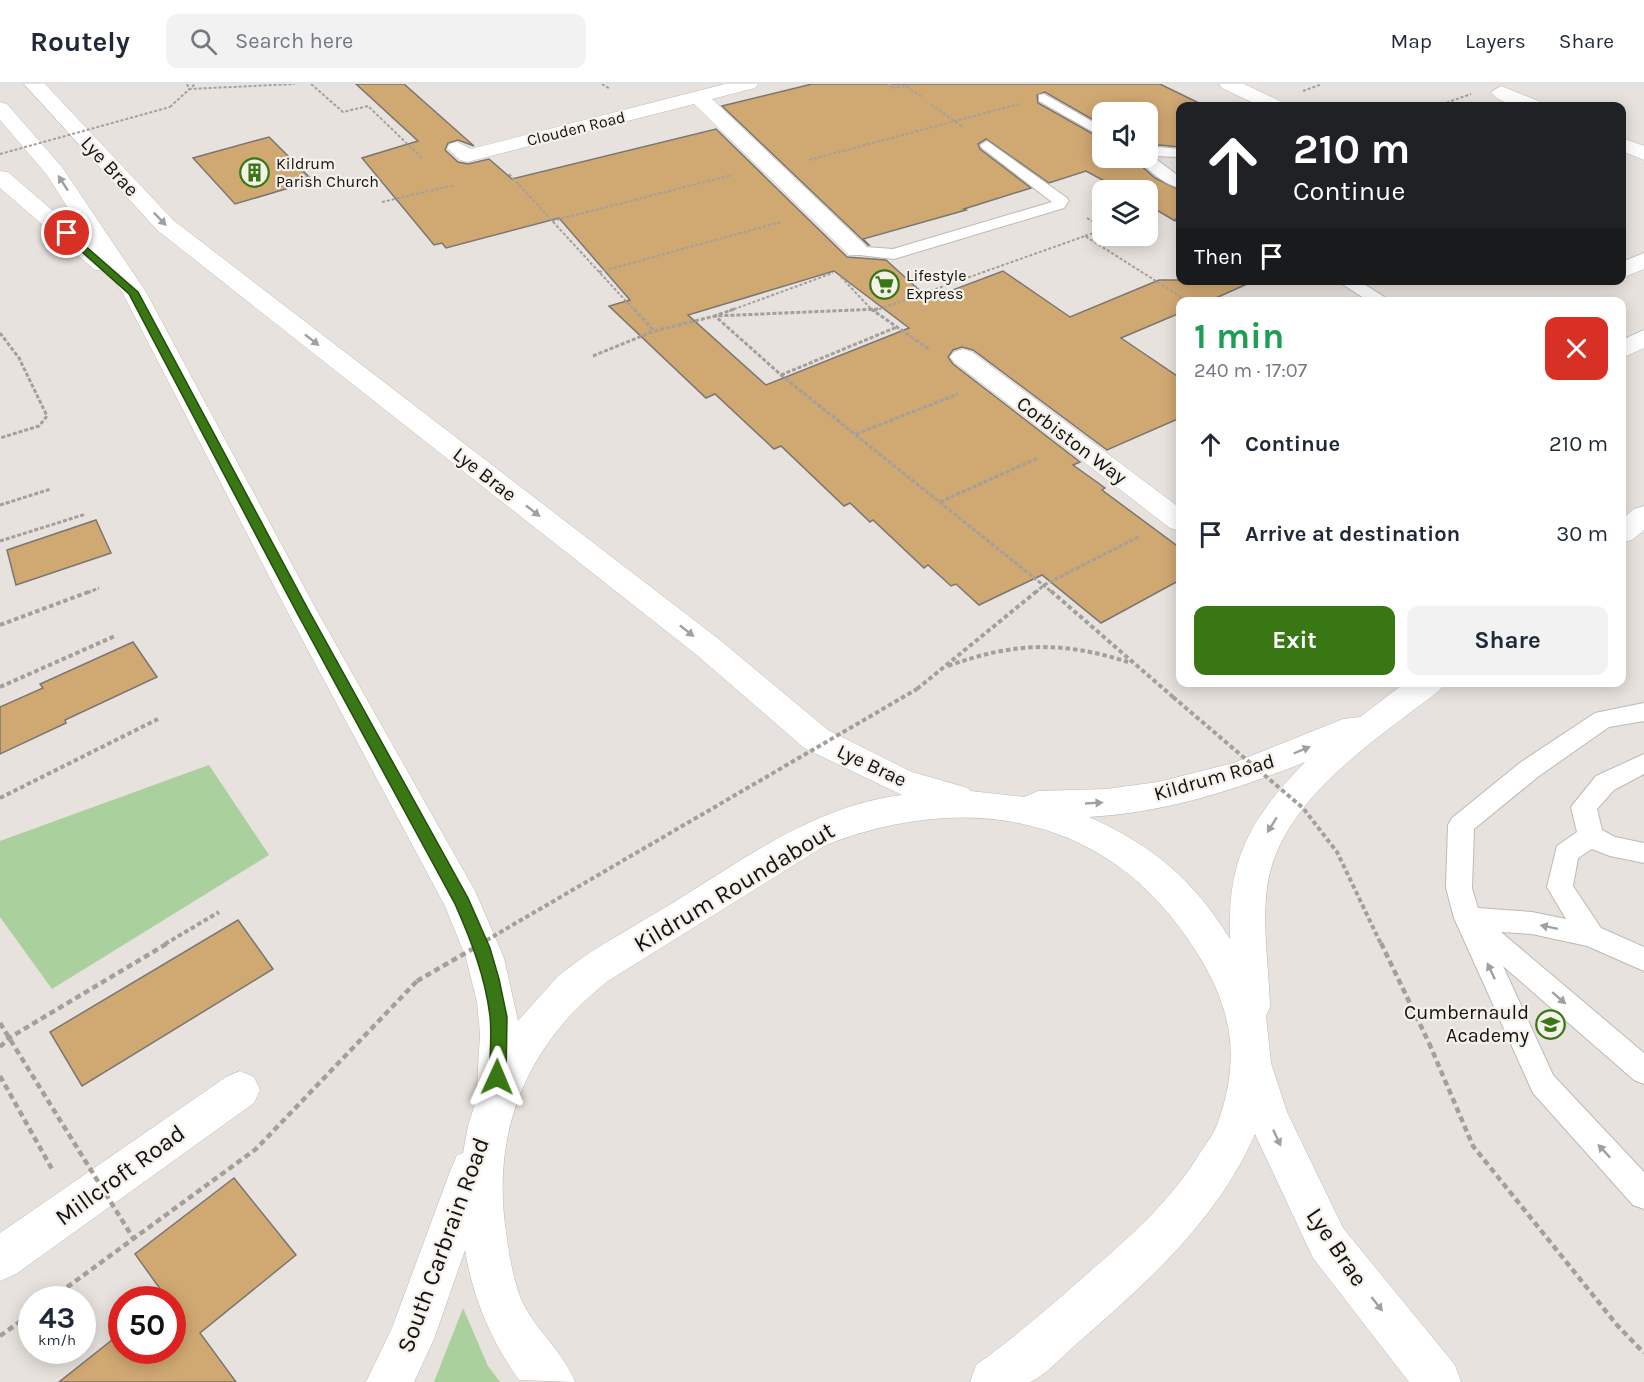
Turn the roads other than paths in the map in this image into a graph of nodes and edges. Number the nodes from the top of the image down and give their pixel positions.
1 (34, 84) edge
2 (748, 84) edge
3 (1229, 84) edge
4 (1501, 92) dead end
5 (698, 97) junction
6 (1044, 98) road end
7 (1267, 102) edge
8 (1525, 102) edge
9 (0, 108) edge
10 (1092, 127) edge
11 (987, 145) road end
12 (1626, 146) edge
13 (457, 148) dead end
14 (1158, 152) edge
15 (1176, 153) edge
16 (1644, 154) edge
17 (1157, 168) edge
18 (0, 177) edge
19 (1176, 180) edge
20 (857, 250) joint
21 (1644, 260) edge
22 (1626, 269) edge
23 (1626, 278) edge
24 (1353, 285) edge
25 (1644, 288) edge
26 (134, 292) junction
27 (1375, 297) edge
28 (1644, 337) edge
29 (1626, 348) edge
30 (963, 357) road end
31 (1176, 518) edge
32 (1423, 687) edge
33 (1644, 712) edge
34 (1390, 713) junction
35 (1644, 763) edge
36 (985, 804) junction
37 (1591, 836) junction
38 (1644, 853) edge
39 (1467, 918) junction
40 (1591, 936) junction
41 (1644, 959) edge
42 (1252, 1048) junction
43 (1644, 1071) edge
44 (240, 1090) dead end
45 (495, 1102) junction
46 (1644, 1194) edge
47 (0, 1259) edge
48 (389, 1382) edge
49 (552, 1382) edge
50 (993, 1382) edge
51 (1438, 1382) edge

1 -> 36 main road, Lye Brae
2 - 5 main road, Clouden Road
3 - 7 main road
4 - 8 main road
5 - 13 main road, Clouden Road
5 - 20 main road
6 - 10 lane
26 -> 9 main road
11 - 20 lane
12 - 16 main road
14 - 15 lane
17 - 19 lane
18 - 26 main road
21 - 22 main road
23 - 25 main road
24 - 27 lane
26 - 45 main road
28 - 29 main road
30 - 31 main road, Corbiston Way
32 - 34 main road, Kildrum Road
33 - 39 lane
36 -> 34 main road, Kildrum Road
34 -> 42 main road, Kildrum Road
35 - 37 lane
36 - 42 main road, Kildrum Roundabout
36 - 45 main road, Kildrum Roundabout
37 - 38 lane
37 - 40 lane
40 -> 39 lane
39 -> 43 lane
46 -> 39 lane
40 - 41 lane
42 - 50 main road, Kildrum Roundabout
42 -> 51 main road, Lye Brae
44 - 47 main road, Millcroft Road
45 - 48 main road, South Carbrain Road
45 - 49 main road, Kildrum Roundabout

